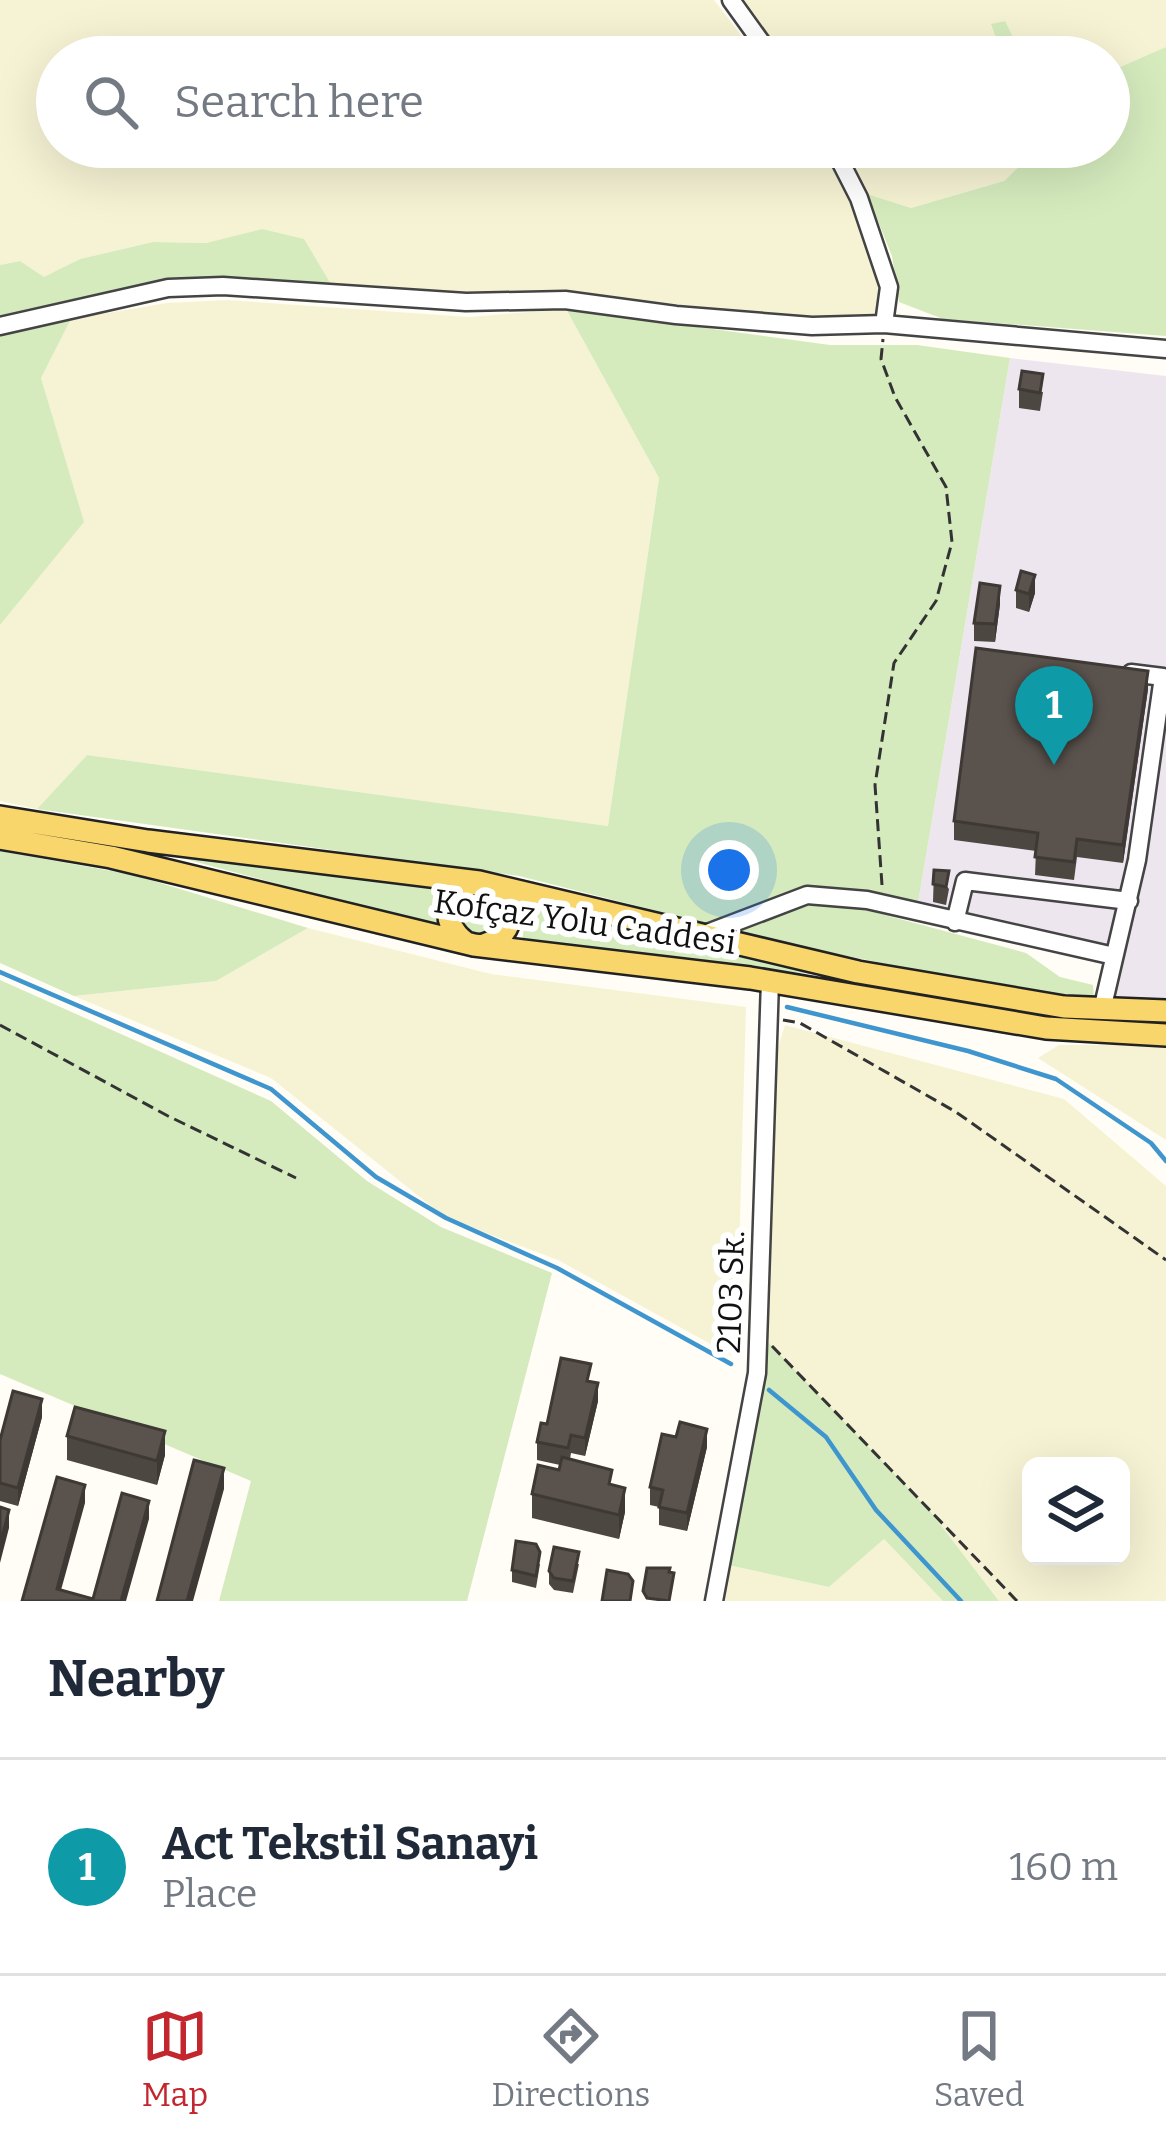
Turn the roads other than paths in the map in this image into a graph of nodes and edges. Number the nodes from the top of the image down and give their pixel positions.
1 (731, 0) edge
2 (757, 36) edge
3 (844, 168) edge
4 (884, 324) junction
5 (0, 326) edge
6 (1166, 350) edge
7 (1119, 671) edge
8 (0, 817) edge
9 (0, 838) edge
10 (489, 885) junction
11 (1129, 901) junction
12 (955, 922) junction
13 (701, 935) junction
14 (474, 943) junction
15 (1114, 956) junction
16 (770, 981) junction
17 (1102, 1010) junction
18 (1166, 1011) edge
19 (1166, 1035) edge
20 (714, 1601) edge

1 - 2 street
3 - 4 street
4 - 5 street
4 - 6 street
7 - 11 street
8 - 10 main road, Kofçaz Yolu Caddesi
9 - 14 main road, Kofçaz Yolu Caddesi
10 - 13 main road, Kofçaz Yolu Caddesi
10 - 14 main road
10 - 14 main road
11 - 12 street
11 - 15 street
12 - 13 street
12 - 15 street
13 - 17 main road, Kofçaz Yolu Caddesi
14 - 16 main road, Kofçaz Yolu Caddesi
15 - 17 street
16 - 19 main road, Kofçaz Yolu Caddesi
16 - 20 street, 2103 Sk.
17 - 18 main road, Kofçaz Yolu Caddesi

